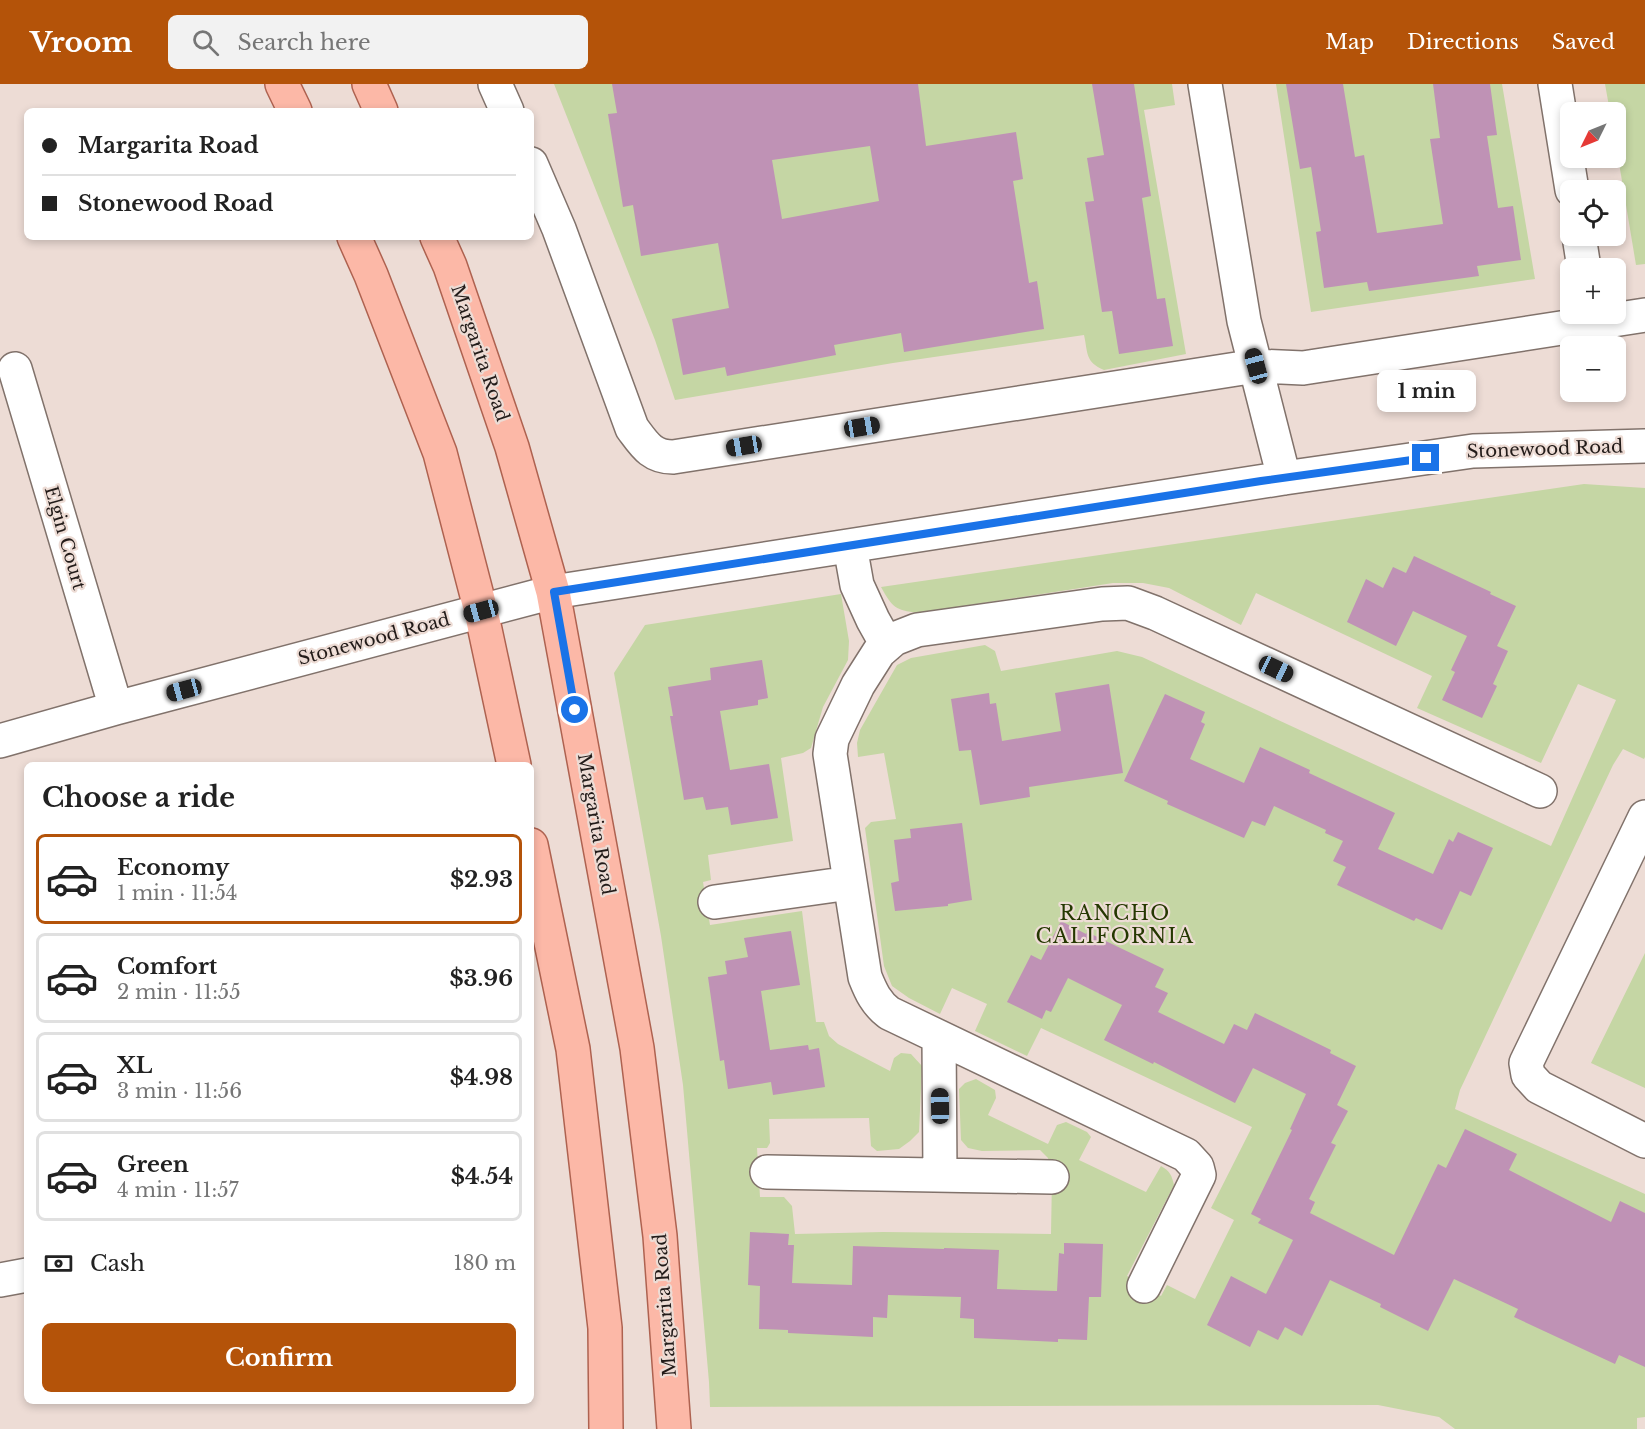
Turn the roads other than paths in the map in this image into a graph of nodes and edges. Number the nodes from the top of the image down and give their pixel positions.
1 (282, 84) edge
2 (369, 84) edge
3 (495, 84) edge
4 (1205, 84) edge
5 (1555, 84) edge
6 (294, 108) edge
7 (380, 108) edge
8 (506, 108) edge
9 (534, 171) edge
10 (1570, 180) edge
11 (355, 240) edge
12 (438, 240) edge
13 (1645, 315) edge
14 (1626, 316) edge
15 (1560, 324) edge
16 (1256, 366) junction
17 (15, 369) dead end
18 (1645, 446) edge
19 (1284, 478) junction
20 (850, 546) junction
21 (554, 592) junction
22 (481, 611) junction
23 (887, 645) junction
24 (116, 708) junction
25 (0, 741) edge
26 (513, 762) edge
27 (1540, 791) dead end
28 (1645, 817) edge
29 (534, 860) edge
30 (850, 883) junction
31 (715, 902) dead end
32 (939, 1037) junction
33 (1645, 1141) edge
34 (767, 1172) dead end
35 (940, 1175) junction
36 (1052, 1177) dead end
37 (24, 1276) edge
38 (0, 1280) edge
39 (1144, 1286) dead end
40 (606, 1429) edge
41 (674, 1429) edge

1 - 6 main road
2 - 7 main road
3 - 8 street
4 - 16 street
5 - 10 street
9 - 16 street
11 - 22 main road
12 - 21 main road, Margarita Road
13 - 14 street
15 - 16 street
16 - 19 street
17 - 24 street, Elgin Court
18 - 19 street, Stonewood Road
19 - 20 street, Stonewood Road
20 - 21 street, Stonewood Road
20 - 23 street
21 - 22 street, Stonewood Road
21 - 41 main road, Margarita Road
22 - 24 street, Stonewood Road
22 - 26 main road
23 - 27 street
23 - 30 street
24 - 25 street, Stonewood Road
28 - 33 street
29 - 40 main road
30 - 31 street
30 - 32 street
32 - 35 street
32 - 39 street
34 - 35 street
35 - 36 street
37 - 38 street

